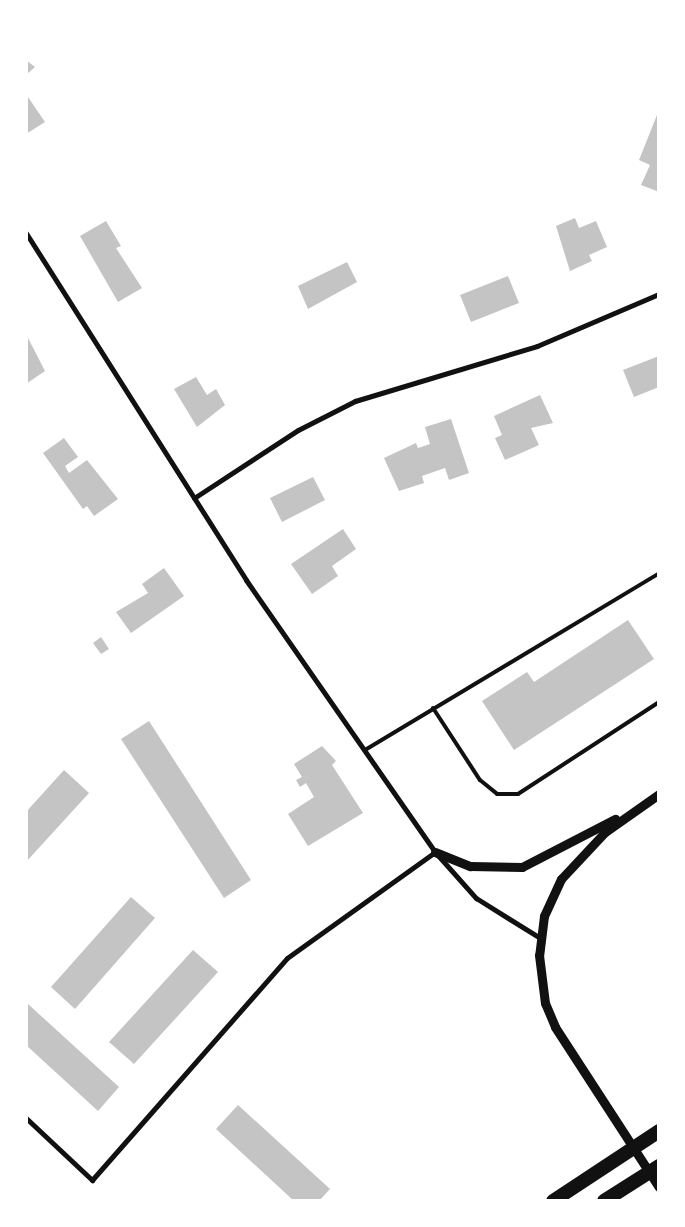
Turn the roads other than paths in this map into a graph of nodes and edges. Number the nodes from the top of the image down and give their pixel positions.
1 (26, 233) edge
2 (659, 294) edge
3 (194, 498) junction
4 (658, 573) edge
5 (659, 702) edge
6 (434, 708) junction
7 (365, 750) junction
8 (659, 794) edge
9 (646, 802) junction
10 (436, 852) junction
11 (540, 938) junction
12 (26, 1118) edge
13 (659, 1131) edge
14 (659, 1166) edge
15 (659, 1187) edge
16 (553, 1201) edge
17 (604, 1201) edge

1 - 3 street
2 - 3 street
3 - 7 street
4 - 6 lane
5 - 6 lane
6 - 7 lane
7 - 10 street
8 - 9 street
9 - 10 street
9 - 11 street
10 - 11 street
10 - 12 street
11 - 15 street
13 - 16 highway
14 - 17 highway

